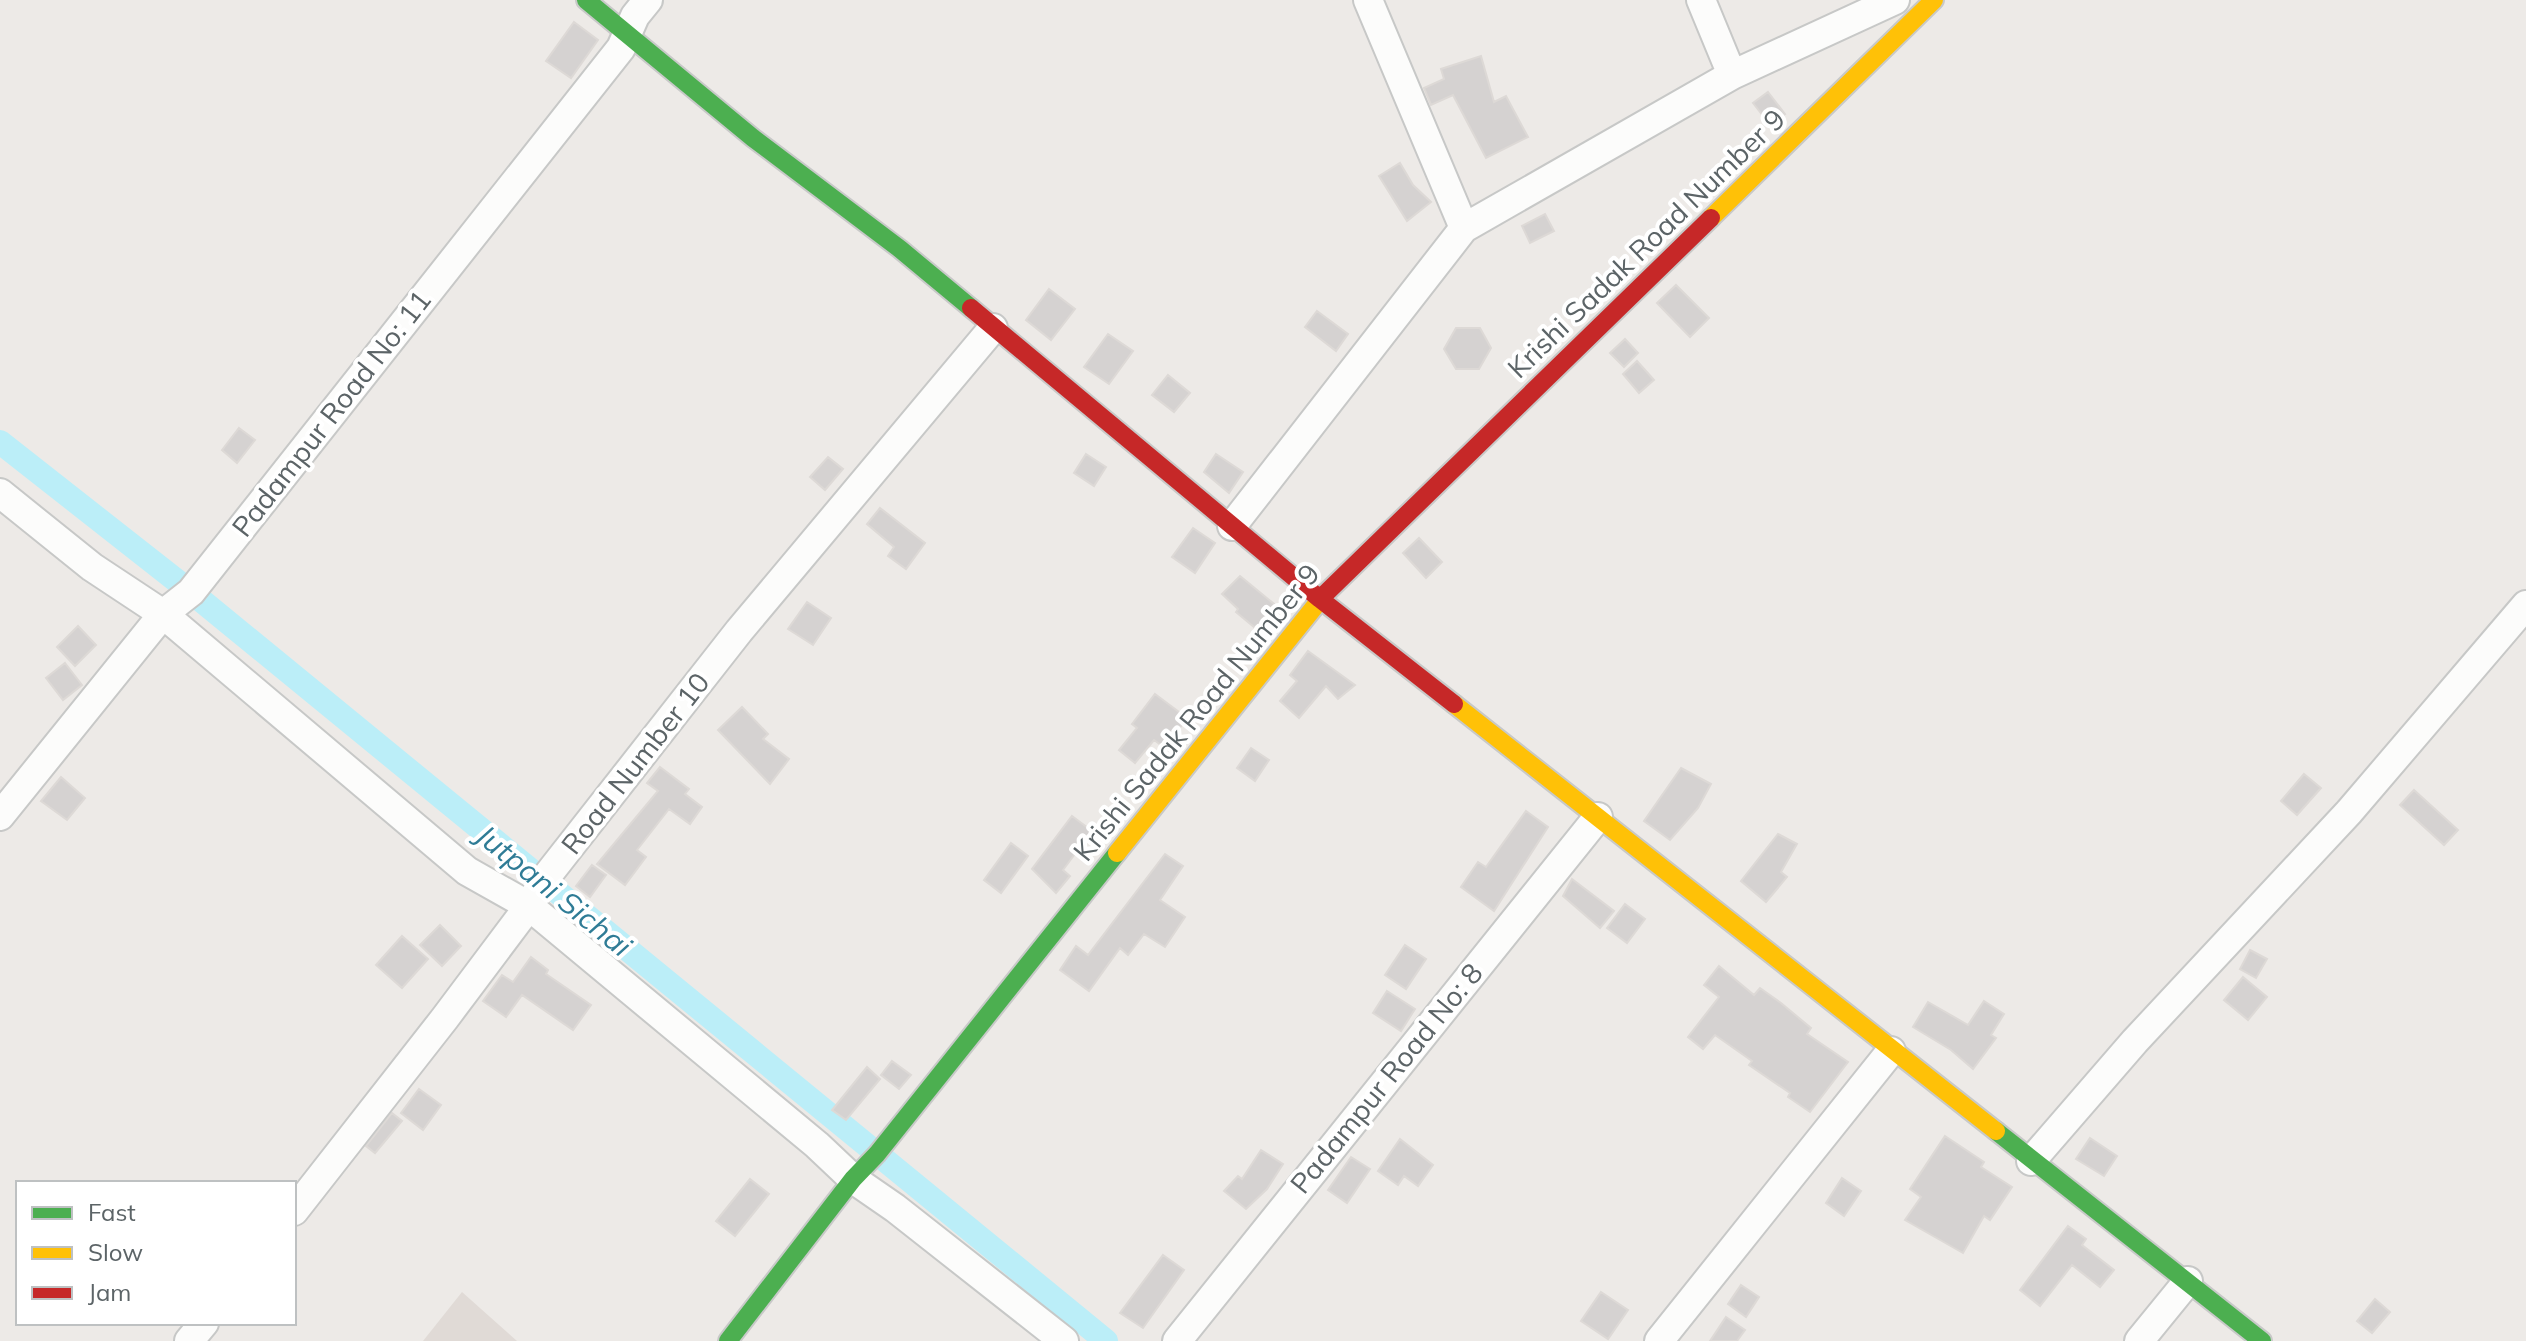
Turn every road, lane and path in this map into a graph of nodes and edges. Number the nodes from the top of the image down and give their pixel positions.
1 (586, 0) edge
2 (648, 0) edge
3 (1368, 0) edge
4 (1701, 0) edge
5 (1895, 0) edge
6 (1934, 0) edge
7 (628, 32) junction
8 (1732, 75) junction
9 (1464, 228) junction
10 (993, 328) junction
11 (0, 493) edge
12 (1232, 526) junction
13 (1320, 599) junction
14 (2526, 605) edge
15 (163, 614) junction
16 (0, 816) edge
17 (1598, 817) junction
18 (529, 906) junction
19 (1891, 1051) junction
20 (2031, 1161) junction
21 (853, 1179) junction
22 (296, 1208) edge
23 (2188, 1281) junction
24 (202, 1325) edge
25 (189, 1341) edge
26 (728, 1341) edge
27 (1064, 1341) edge
28 (1177, 1341) edge
29 (1659, 1341) edge
30 (2139, 1341) edge
31 (2262, 1341) edge

1 - 7 street
2 - 7 street, Padampur Road No: 11
3 - 9 street
4 - 8 street
5 - 8 street
6 - 13 street, Krishi Sadak Road Number 9
7 - 10 street
7 - 15 street, Padampur Road No: 11
8 - 9 street
9 - 12 street
10 - 12 street
10 - 18 street, Road Number 10
11 - 15 street
12 - 13 street
13 - 17 street
13 - 21 street, Krishi Sadak Road Number 9
14 - 20 street
15 - 16 street, Padampur Road No: 11
15 - 18 street
17 - 19 street
17 - 28 street, Padampur Road No: 8
18 - 21 street
18 - 22 street, Road Number 10
19 - 20 street
19 - 29 street
20 - 23 street
21 - 26 street, Krishi Sadak Road Number 9
21 - 27 street
23 - 30 street
23 - 31 street
24 - 25 street

